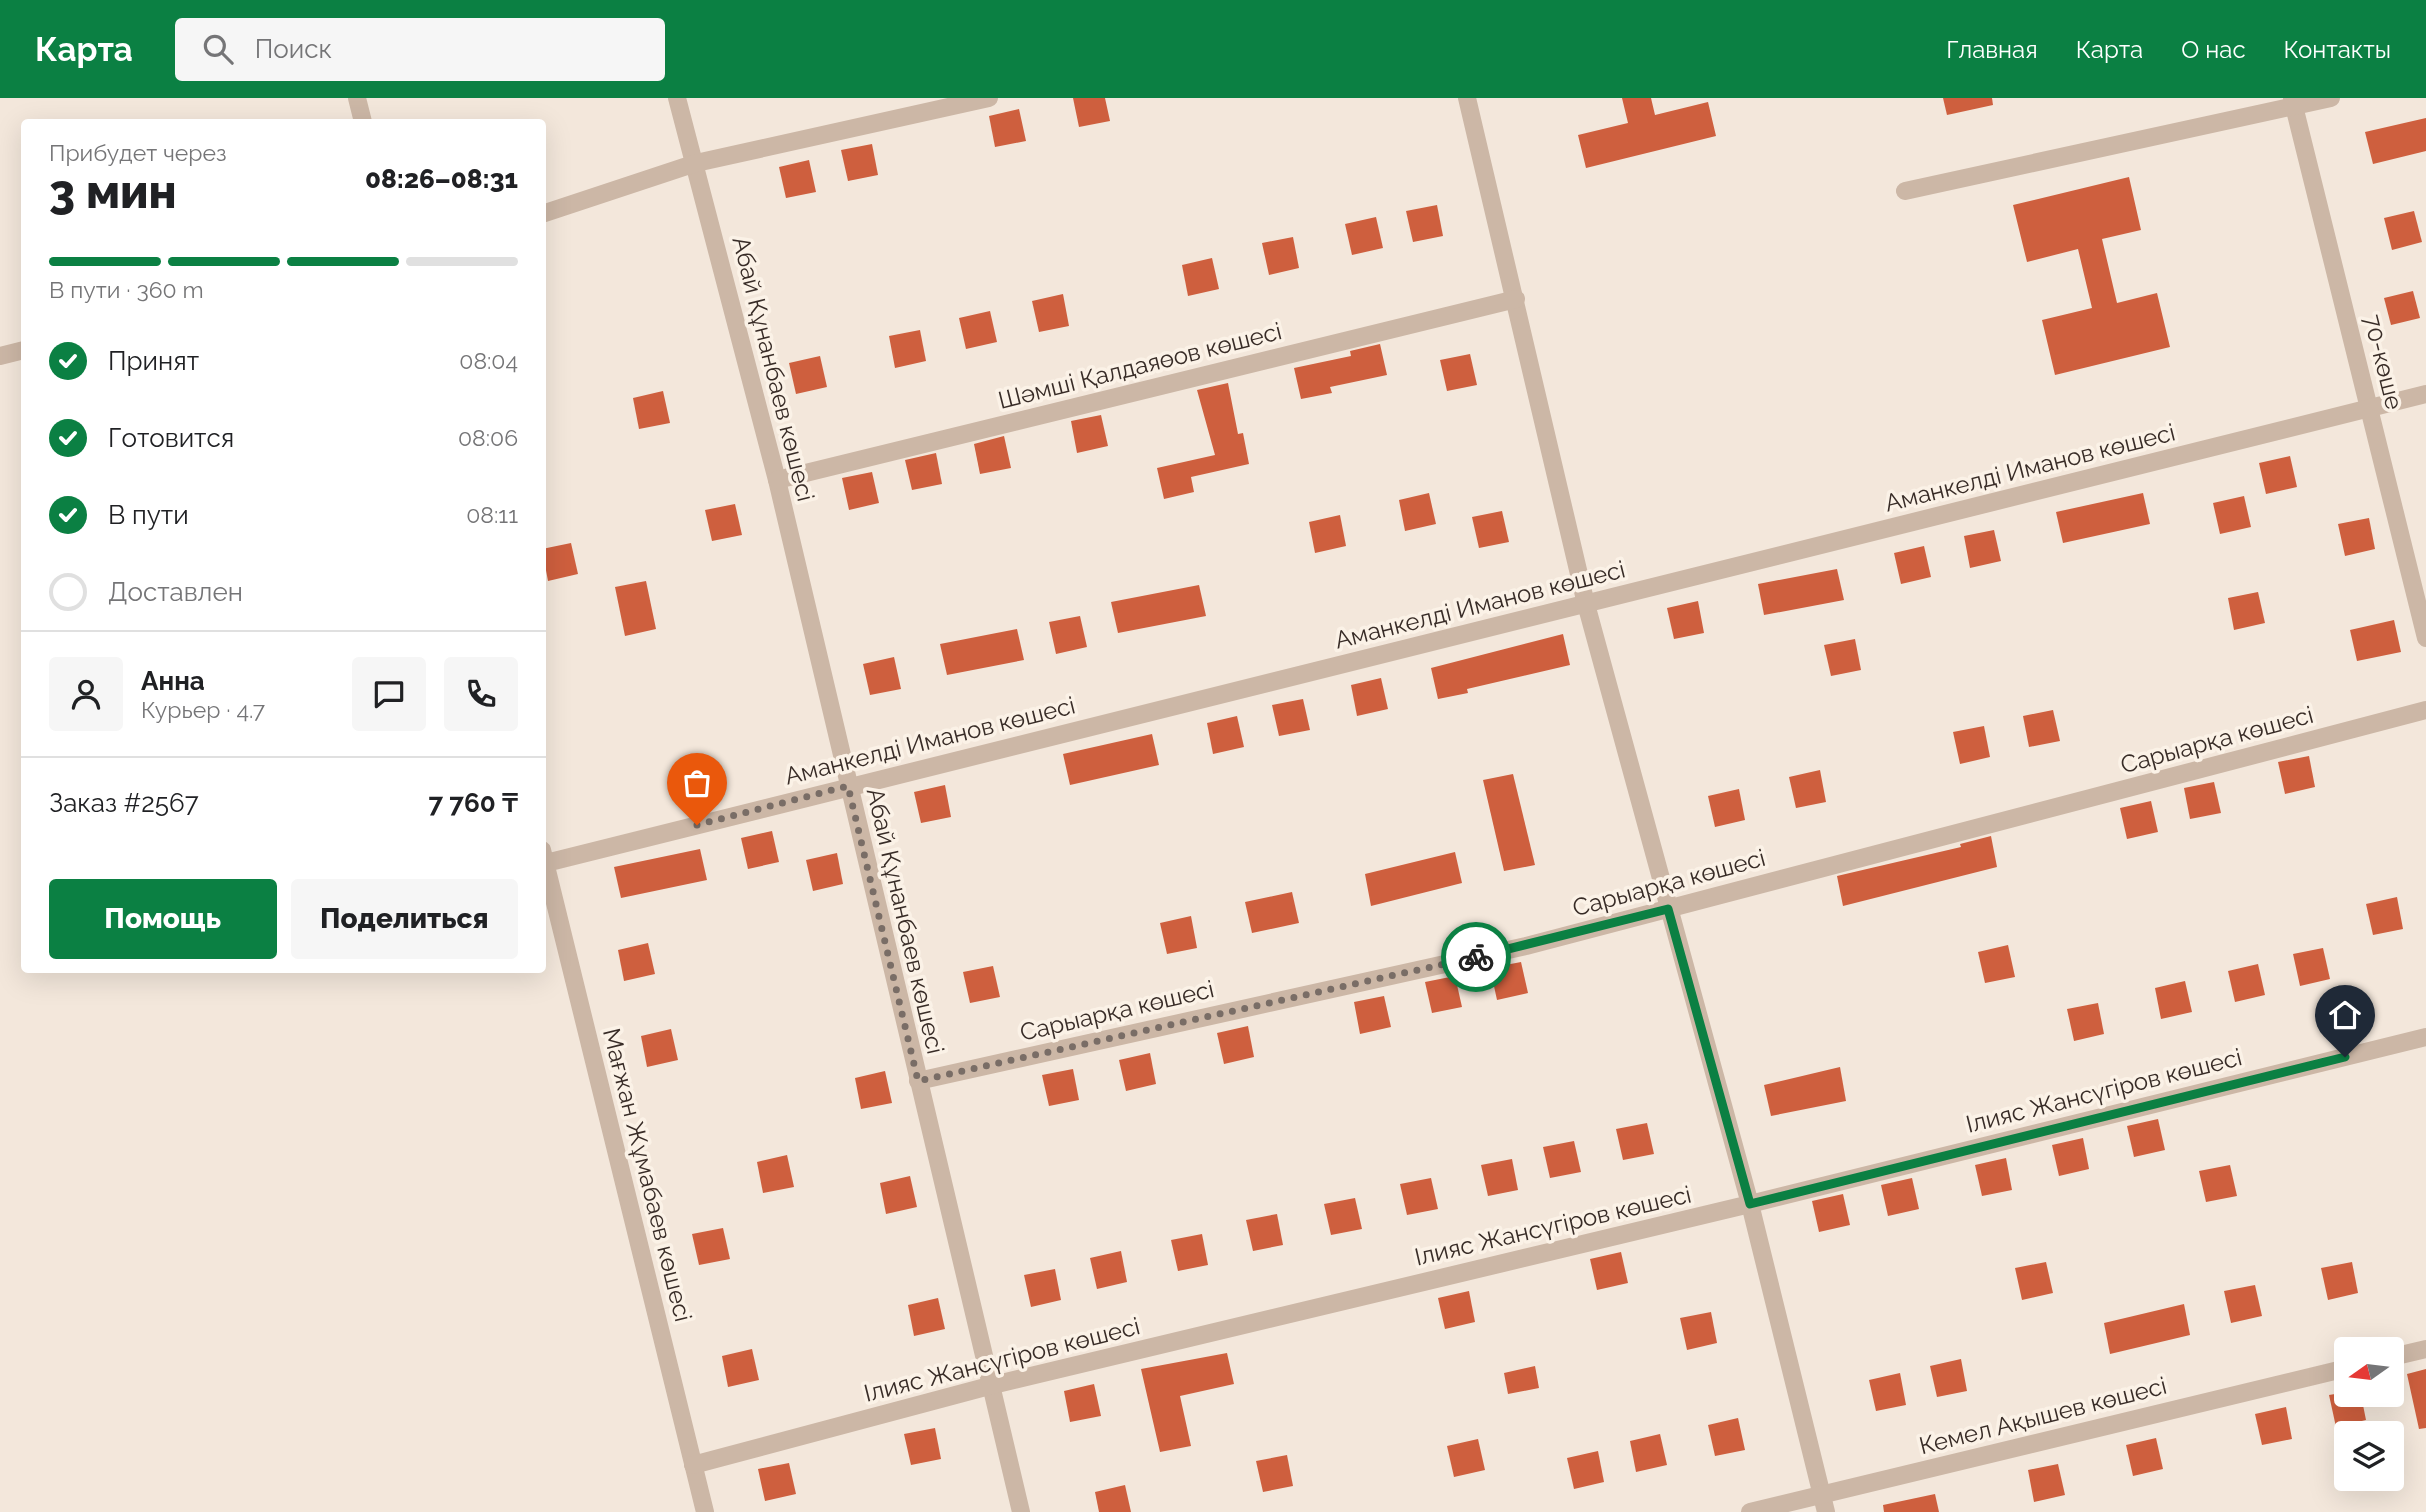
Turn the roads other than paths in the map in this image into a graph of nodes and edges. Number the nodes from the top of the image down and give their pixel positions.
1 (357, 98) edge
2 (677, 98) edge
3 (989, 98) edge
4 (1467, 98) edge
5 (2332, 98) edge
6 (2293, 103) edge
7 (362, 119) edge
8 (696, 163) junction
9 (1905, 191) dead end
10 (546, 213) edge
11 (1516, 299) junction
12 (21, 351) edge
13 (0, 356) edge
14 (2426, 394) edge
15 (2369, 409) junction
16 (776, 480) junction
17 (1586, 604) junction
18 (2426, 638) edge
19 (2426, 710) edge
20 (848, 786) junction
21 (546, 856) edge
22 (546, 864) edge
23 (1668, 909) junction
24 (2426, 1037) edge
25 (918, 1081) junction
26 (1750, 1204) junction
27 (2426, 1349) edge
28 (2404, 1354) edge
29 (2334, 1371) edge
30 (993, 1385) junction
31 (693, 1465) junction
32 (1823, 1494) junction
33 (705, 1512) edge
34 (1021, 1512) edge
35 (1750, 1512) edge
36 (1826, 1512) edge

1 - 7 street
2 - 8 street, Абай Құнанбаев көшесі
3 - 8 street
4 - 11 street
5 - 6 street
6 - 9 street
6 - 15 street, 70-көше
8 - 10 street
8 - 16 street, Абай Құнанбаев көшесі
11 - 16 street, Шәмші Қалдаяөов көшесі
11 - 17 street
12 - 13 street
14 - 15 street, Аманкелді Иманов көшесі
15 - 17 street, Аманкелді Иманов көшесі
15 - 18 street, 70-көше
16 - 20 street, Абай Құнанбаев көшесі
17 - 20 street, Аманкелді Иманов көшесі
17 - 23 street
19 - 23 street, Сарыарқа көшесі
20 - 21 street, Аманкелді Иманов көшесі
20 - 25 street, Абай Құнанбаев көшесі
22 - 31 street, Мағжан Жұмабаев көшесі
23 - 25 street, Сарыарқа көшесі
23 - 26 street
24 - 26 street, Ілияс Жансүгіров көшесі
25 - 30 street, Абай Құнанбаев көшесі
26 - 30 street, Ілияс Жансүгіров көшесі
26 - 32 street
27 - 28 street
29 - 32 street, Кемел Ақышев көшесі
30 - 31 street, Ілияс Жансүгіров көшесі
30 - 34 street, Абай Құнанбаев көшесі
31 - 33 street, Мағжан Жұмабаев көшесі
32 - 35 street, Кемел Ақышев көшесі
32 - 36 street

